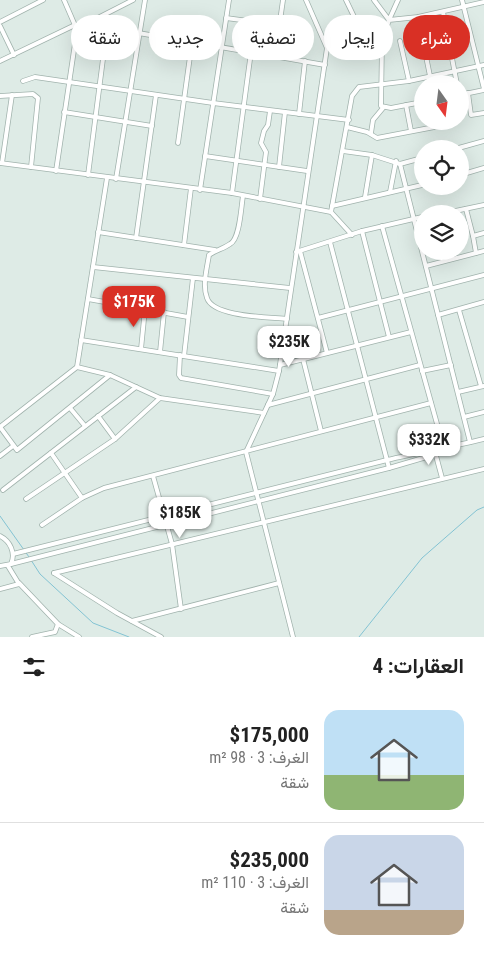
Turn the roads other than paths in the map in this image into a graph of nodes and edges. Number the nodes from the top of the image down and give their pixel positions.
1 (43, 0) edge
2 (64, 0) edge
3 (133, 0) edge
4 (145, 0) edge
5 (229, 0) edge
6 (282, 0) edge
7 (306, 0) edge
8 (346, 0) edge
9 (374, 0) edge
10 (398, 0) edge
11 (462, 0) edge
12 (484, 2) edge
13 (463, 6) junction
14 (443, 12) junction
15 (104, 15) edge
16 (280, 15) edge
17 (353, 15) edge
18 (385, 15) edge
19 (391, 15) edge
20 (428, 15) edge
21 (71, 18) edge
22 (226, 18) junction
23 (232, 19) edge
24 (0, 22) edge
25 (0, 26) edge
26 (71, 26) edge
27 (140, 33) junction
28 (149, 35) edge
29 (222, 41) edge
30 (400, 41) dead end
31 (14, 55) junction
32 (72, 60) edge
33 (103, 60) edge
34 (190, 60) edge
35 (219, 60) edge
36 (250, 60) edge
37 (298, 60) edge
38 (381, 60) edge
39 (427, 60) edge
40 (0, 61) edge
41 (304, 61) junction
42 (325, 65) junction
43 (484, 65) edge
44 (478, 66) junction
45 (454, 71) junction
46 (430, 75) edge
47 (435, 75) edge
48 (455, 75) edge
49 (414, 80) edge
50 (23, 81) dead end
51 (409, 81) junction
52 (69, 82) junction
53 (100, 86) junction
54 (380, 86) junction
55 (484, 90) edge
56 (130, 91) junction
57 (469, 93) edge
58 (12, 95) junction
59 (156, 95) junction
60 (0, 96) edge
61 (185, 99) junction
62 (469, 100) edge
63 (213, 104) junction
64 (414, 104) edge
65 (406, 105) junction
66 (244, 107) junction
67 (383, 108) junction
68 (270, 110) junction
69 (64, 112) junction
70 (285, 112) junction
71 (484, 112) edge
72 (299, 114) junction
73 (315, 116) junction
74 (95, 117) junction
75 (349, 120) junction
76 (126, 122) junction
77 (152, 126) junction
78 (348, 126) junction
79 (417, 130) edge
80 (411, 131) junction
81 (371, 133) junction
82 (484, 141) edge
83 (178, 144) dead end
84 (469, 145) edge
85 (343, 151) junction
86 (372, 155) junction
87 (205, 156) junction
88 (414, 159) edge
89 (237, 161) junction
90 (398, 162) junction
91 (1, 163) edge
92 (264, 165) junction
93 (280, 167) junction
94 (31, 168) junction
95 (484, 168) edge
96 (56, 171) junction
97 (307, 171) junction
98 (469, 172) edge
99 (88, 175) junction
100 (107, 178) junction
101 (116, 179) junction
102 (143, 182) junction
103 (414, 187) edge
104 (191, 188) junction
105 (406, 189) junction
106 (200, 190) junction
107 (390, 192) junction
108 (232, 193) junction
109 (243, 196) junction
110 (365, 197) junction
111 (260, 199) junction
112 (484, 205) edge
113 (332, 206) junction
114 (303, 207) junction
115 (469, 208) edge
116 (331, 212) junction
117 (414, 219) joint
118 (469, 221) edge
119 (382, 226) junction
120 (362, 231) junction
121 (98, 232) junction
122 (484, 233) edge
123 (352, 235) junction
124 (473, 236) junction
125 (136, 238) junction
126 (330, 242) junction
127 (184, 245) junction
128 (215, 250) junction
129 (484, 251) edge
130 (298, 252) junction
131 (476, 253) junction
132 (469, 255) edge
133 (424, 260) edge
134 (447, 260) edge
135 (93, 266) junction
136 (426, 266) junction
137 (484, 275) edge
138 (193, 278) junction
139 (205, 279) junction
140 (290, 288) junction
141 (432, 289) junction
142 (402, 297) junction
143 (88, 299) junction
144 (380, 302) junction
145 (484, 303) edge
146 (145, 309) junction
147 (348, 310) junction
148 (459, 310) junction
149 (164, 312) junction
150 (438, 315) junction
151 (188, 317) junction
152 (318, 318) junction
153 (287, 319) junction
154 (411, 332) junction
155 (389, 338) junction
156 (81, 340) junction
157 (357, 346) junction
158 (141, 349) junction
159 (160, 352) junction
160 (327, 353) junction
161 (182, 356) junction
162 (303, 359) junction
163 (420, 365) junction
164 (451, 365) junction
165 (280, 366) junction
166 (77, 367) junction
167 (279, 371) junction
168 (422, 371) junction
169 (110, 376) junction
170 (366, 379) junction
171 (482, 386) edge
172 (136, 387) junction
173 (458, 392) junction
174 (311, 393) junction
175 (273, 394) junction
176 (160, 398) junction
177 (431, 403) junction
178 (268, 405) junction
179 (70, 408) junction
180 (484, 412) edge
181 (264, 413) junction
182 (98, 416) junction
183 (376, 416) junction
184 (464, 417) junction
185 (85, 426) junction
186 (0, 427) edge
187 (322, 431) junction
188 (115, 439) junction
189 (484, 439) edge
190 (470, 442) junction
191 (13, 446) junction
192 (442, 450) junction
193 (246, 452) junction
194 (435, 452) junction
195 (51, 453) junction
196 (0, 456) edge
197 (387, 460) junction
198 (389, 468) junction
199 (484, 469) edge
200 (65, 474) junction
201 (153, 476) junction
202 (442, 478) junction
203 (3, 490) dead end
204 (256, 493) junction
205 (82, 498) junction
206 (26, 499) dead end
207 (258, 502) junction
208 (164, 518) junction
209 (263, 522) junction
210 (42, 525) dead end
211 (167, 526) junction
212 (0, 536) edge
213 (172, 544) junction
214 (13, 554) junction
215 (10, 565) junction
216 (0, 566) edge
217 (19, 583) junction
218 (279, 583) junction
219 (0, 589) edge
220 (181, 608) junction
221 (132, 621) junction
222 (58, 624) junction
223 (32, 637) edge
224 (79, 637) edge
225 (161, 637) edge
226 (293, 637) edge

1 - 24 street
2 - 21 street
3 - 15 street
4 - 27 street
5 - 22 street
6 - 16 street
7 - 42 street
8 - 17 street
9 - 18 street
10 - 19 street
11 - 13 street
12 - 13 street
13 - 14 street
13 - 44 street
14 - 20 street
14 - 45 street
22 - 23 street
22 - 29 street
25 - 31 street
26 - 31 street
27 - 28 street
27 - 56 street
30 - 51 street
31 - 40 street
32 - 52 street
33 - 53 street
34 - 61 street
35 - 63 street
36 - 66 street
37 - 41 street
38 - 54 street
39 - 46 street
41 - 42 street
41 - 72 street
42 - 73 street
43 - 44 street
44 - 45 street
44 - 55 street
45 - 47 street
45 - 48 street
49 - 51 street
50 - 52 street
51 - 54 street
52 - 53 street
52 - 69 street
53 - 56 street
53 - 74 street
54 - 67 street
54 - 75 street
55 - 57 street
56 - 59 street
56 - 76 street
58 - 60 street
58 - 91 street
58 - 94 street
59 - 61 street
59 - 77 street
61 - 63 street
61 - 83 street
62 - 71 street
63 - 66 street
63 - 87 street
64 - 65 street
65 - 67 street
65 - 80 street
66 - 68 street
66 - 89 street
67 - 81 street
68 - 70 street
68 - 92 street
69 - 74 street
69 - 96 street
70 - 72 street
70 - 93 street
72 - 73 street
73 - 75 street
73 - 97 street
74 - 76 street
74 - 99 street
75 - 78 street
76 - 77 street
76 - 101 street
77 - 102 street
78 - 81 street
78 - 85 street
79 - 80 street
80 - 81 street
82 - 84 street
85 - 86 street
85 - 113 street
86 - 90 street
86 - 110 street
87 - 89 street
87 - 106 street
88 - 90 street
89 - 92 street
89 - 108 street
90 - 105 street
90 - 107 street
91 - 94 street
92 - 93 street
92 - 111 street
93 - 97 street
94 - 96 street
95 - 98 street
96 - 99 street
97 - 114 street
99 - 100 street
100 - 101 street
100 - 121 street
101 - 102 street
102 - 104 street
102 - 125 street
103 - 105 street
104 - 106 street
104 - 127 street
105 - 107 street
105 - 117 street
106 - 108 street
107 - 110 street
108 - 109 street
109 - 111 street
109 - 128 street
110 - 113 street
111 - 114 street
112 - 115 street
113 - 116 street
114 - 116 street
114 - 130 street
116 - 123 street
117 - 119 street
118 - 124 street
119 - 120 street
119 - 142 street
120 - 123 street
120 - 144 street
121 - 125 street
121 - 135 street
122 - 124 street
123 - 126 street
124 - 131 street
125 - 127 street
126 - 130 street
126 - 147 street
127 - 128 street
128 - 139 street
129 - 131 street
130 - 140 street
130 - 152 street
131 - 132 street
133 - 136 street
134 - 136 street
135 - 138 street
135 - 143 street
136 - 141 street
137 - 141 street
138 - 139 street
138 - 151 street
139 - 140 street
139 - 153 street
140 - 153 street
141 - 142 street
141 - 150 street
142 - 144 street
142 - 154 street
143 - 146 street
143 - 156 street
144 - 147 street
144 - 155 street
145 - 148 street
146 - 149 street
146 - 158 street
147 - 152 street
147 - 157 street
148 - 150 street
148 - 171 street
149 - 151 street
149 - 159 street
150 - 164 street
151 - 161 street
152 - 160 street
153 - 165 street
154 - 155 street
154 - 163 street
155 - 157 street
156 - 158 street
156 - 166 street
157 - 160 street
157 - 170 street
158 - 159 street
159 - 161 street
160 - 162 street
161 - 167 street
161 - 175 street
162 - 165 street
162 - 174 street
163 - 168 street
163 - 170 street
164 - 168 street
164 - 173 street
165 - 167 street
166 - 169 street
166 - 186 street
167 - 175 street
168 - 177 street
169 - 172 street
169 - 179 street
170 - 174 street
170 - 183 street
171 - 173 street
172 - 176 street
172 - 182 street
173 - 184 street
174 - 178 street
174 - 187 street
175 - 178 street
176 - 181 street
176 - 188 street
177 - 183 street
177 - 192 street
178 - 181 street
179 - 185 street
179 - 191 street
180 - 184 street
181 - 193 street
182 - 185 street
182 - 188 street
183 - 187 street
183 - 197 street
184 - 190 street
185 - 195 street
186 - 191 street
187 - 193 street
188 - 200 street
189 - 190 street
190 - 192 street
191 - 196 street
192 - 194 street
193 - 201 street
193 - 204 street
194 - 197 street
194 - 198 street
194 - 202 street
195 - 200 street
195 - 203 street
197 - 198 street
197 - 204 street
198 - 207 street
199 - 202 street
200 - 205 street
200 - 206 street
201 - 205 street
201 - 208 street
202 - 209 street
204 - 207 street
204 - 208 street
205 - 210 street
207 - 209 street
207 - 211 street
208 - 211 street
208 - 214 street
209 - 213 street
209 - 218 street
211 - 213 street
211 - 215 street
212 - 214 street
213 - 220 street
213 - 221 street
214 - 215 street
215 - 216 street
215 - 217 street
217 - 219 street
217 - 222 street
218 - 220 street
218 - 226 street
220 - 221 street
221 - 225 street
222 - 223 street
222 - 224 street

